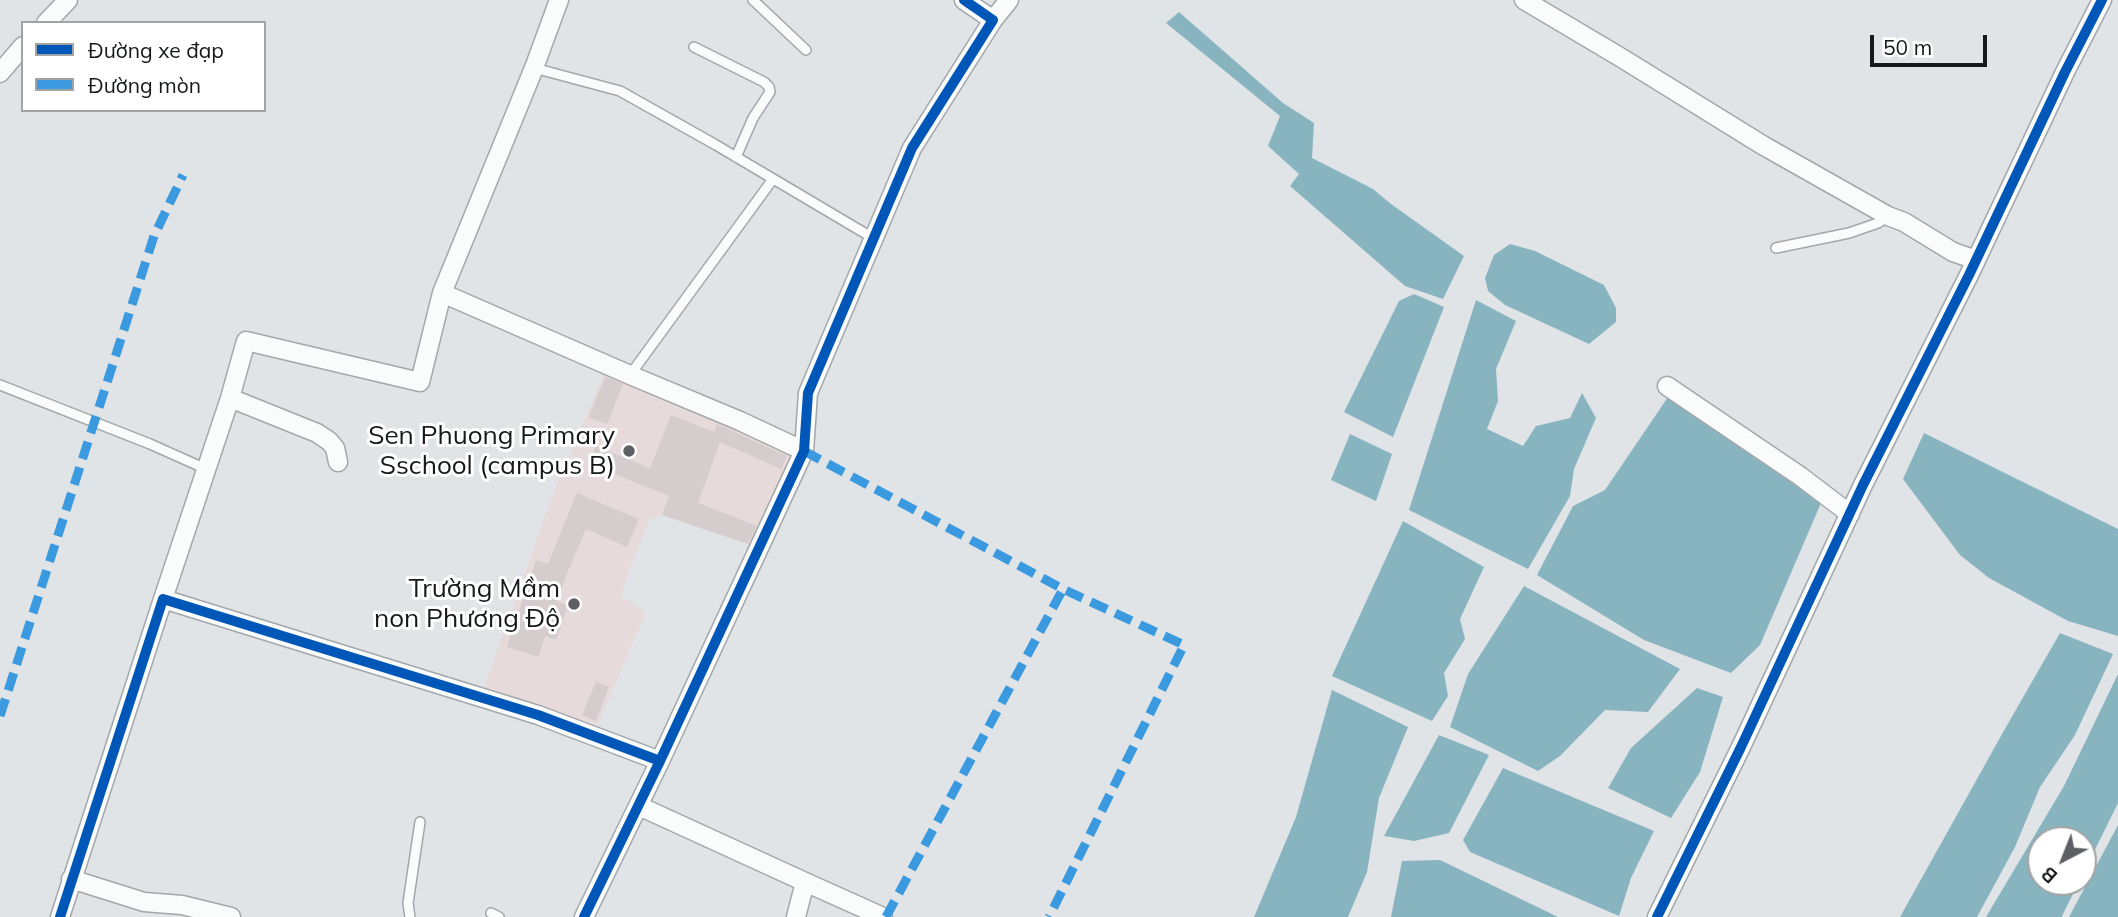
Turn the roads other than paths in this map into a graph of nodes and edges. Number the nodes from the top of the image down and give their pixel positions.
1 (68, 0) edge
2 (559, 0) edge
3 (753, 0) edge
4 (964, 0) edge
5 (1009, 0) edge
6 (1524, 0) edge
7 (2102, 0) edge
8 (993, 20) junction
9 (48, 21) edge
10 (694, 47) dead end
11 (21, 49) edge
12 (806, 50) dead end
13 (534, 68) junction
14 (0, 73) edge
15 (736, 157) junction
16 (773, 178) junction
17 (1888, 216) junction
18 (873, 238) junction
19 (1776, 248) dead end
20 (1976, 260) junction
21 (442, 293) junction
22 (630, 376) junction
23 (0, 385) edge
24 (1667, 386) dead end
25 (230, 398) junction
26 (804, 451) junction
27 (338, 462) dead end
28 (206, 469) junction
29 (1850, 514) junction
30 (163, 598) junction
31 (660, 761) junction
32 (639, 806) junction
33 (420, 822) dead end
34 (71, 879) junction
35 (805, 882) junction
36 (586, 916) edge
37 (60, 917) edge
38 (230, 917) edge
39 (410, 917) edge
40 (796, 917) edge
41 (883, 917) edge
42 (1657, 917) edge

1 - 9 street
2 - 13 street
3 - 12 lane
4 - 8 street
5 - 8 street
6 - 17 street
7 - 20 street
8 - 18 street
10 - 15 lane
11 - 14 street
13 - 15 lane
13 - 21 street
15 - 16 lane
16 - 18 lane
16 - 22 lane
17 - 19 lane
17 - 20 street
18 - 26 street
20 - 29 street
21 - 22 street
21 - 25 street
22 - 26 street
23 - 28 lane
24 - 29 street
25 - 27 street
25 - 28 street
26 - 31 street
28 - 30 street
29 - 42 street
30 - 31 street
30 - 34 street
31 - 32 street
32 - 35 street
32 - 36 street
33 - 39 lane
34 - 37 street
34 - 38 street
35 - 40 street
35 - 41 street

